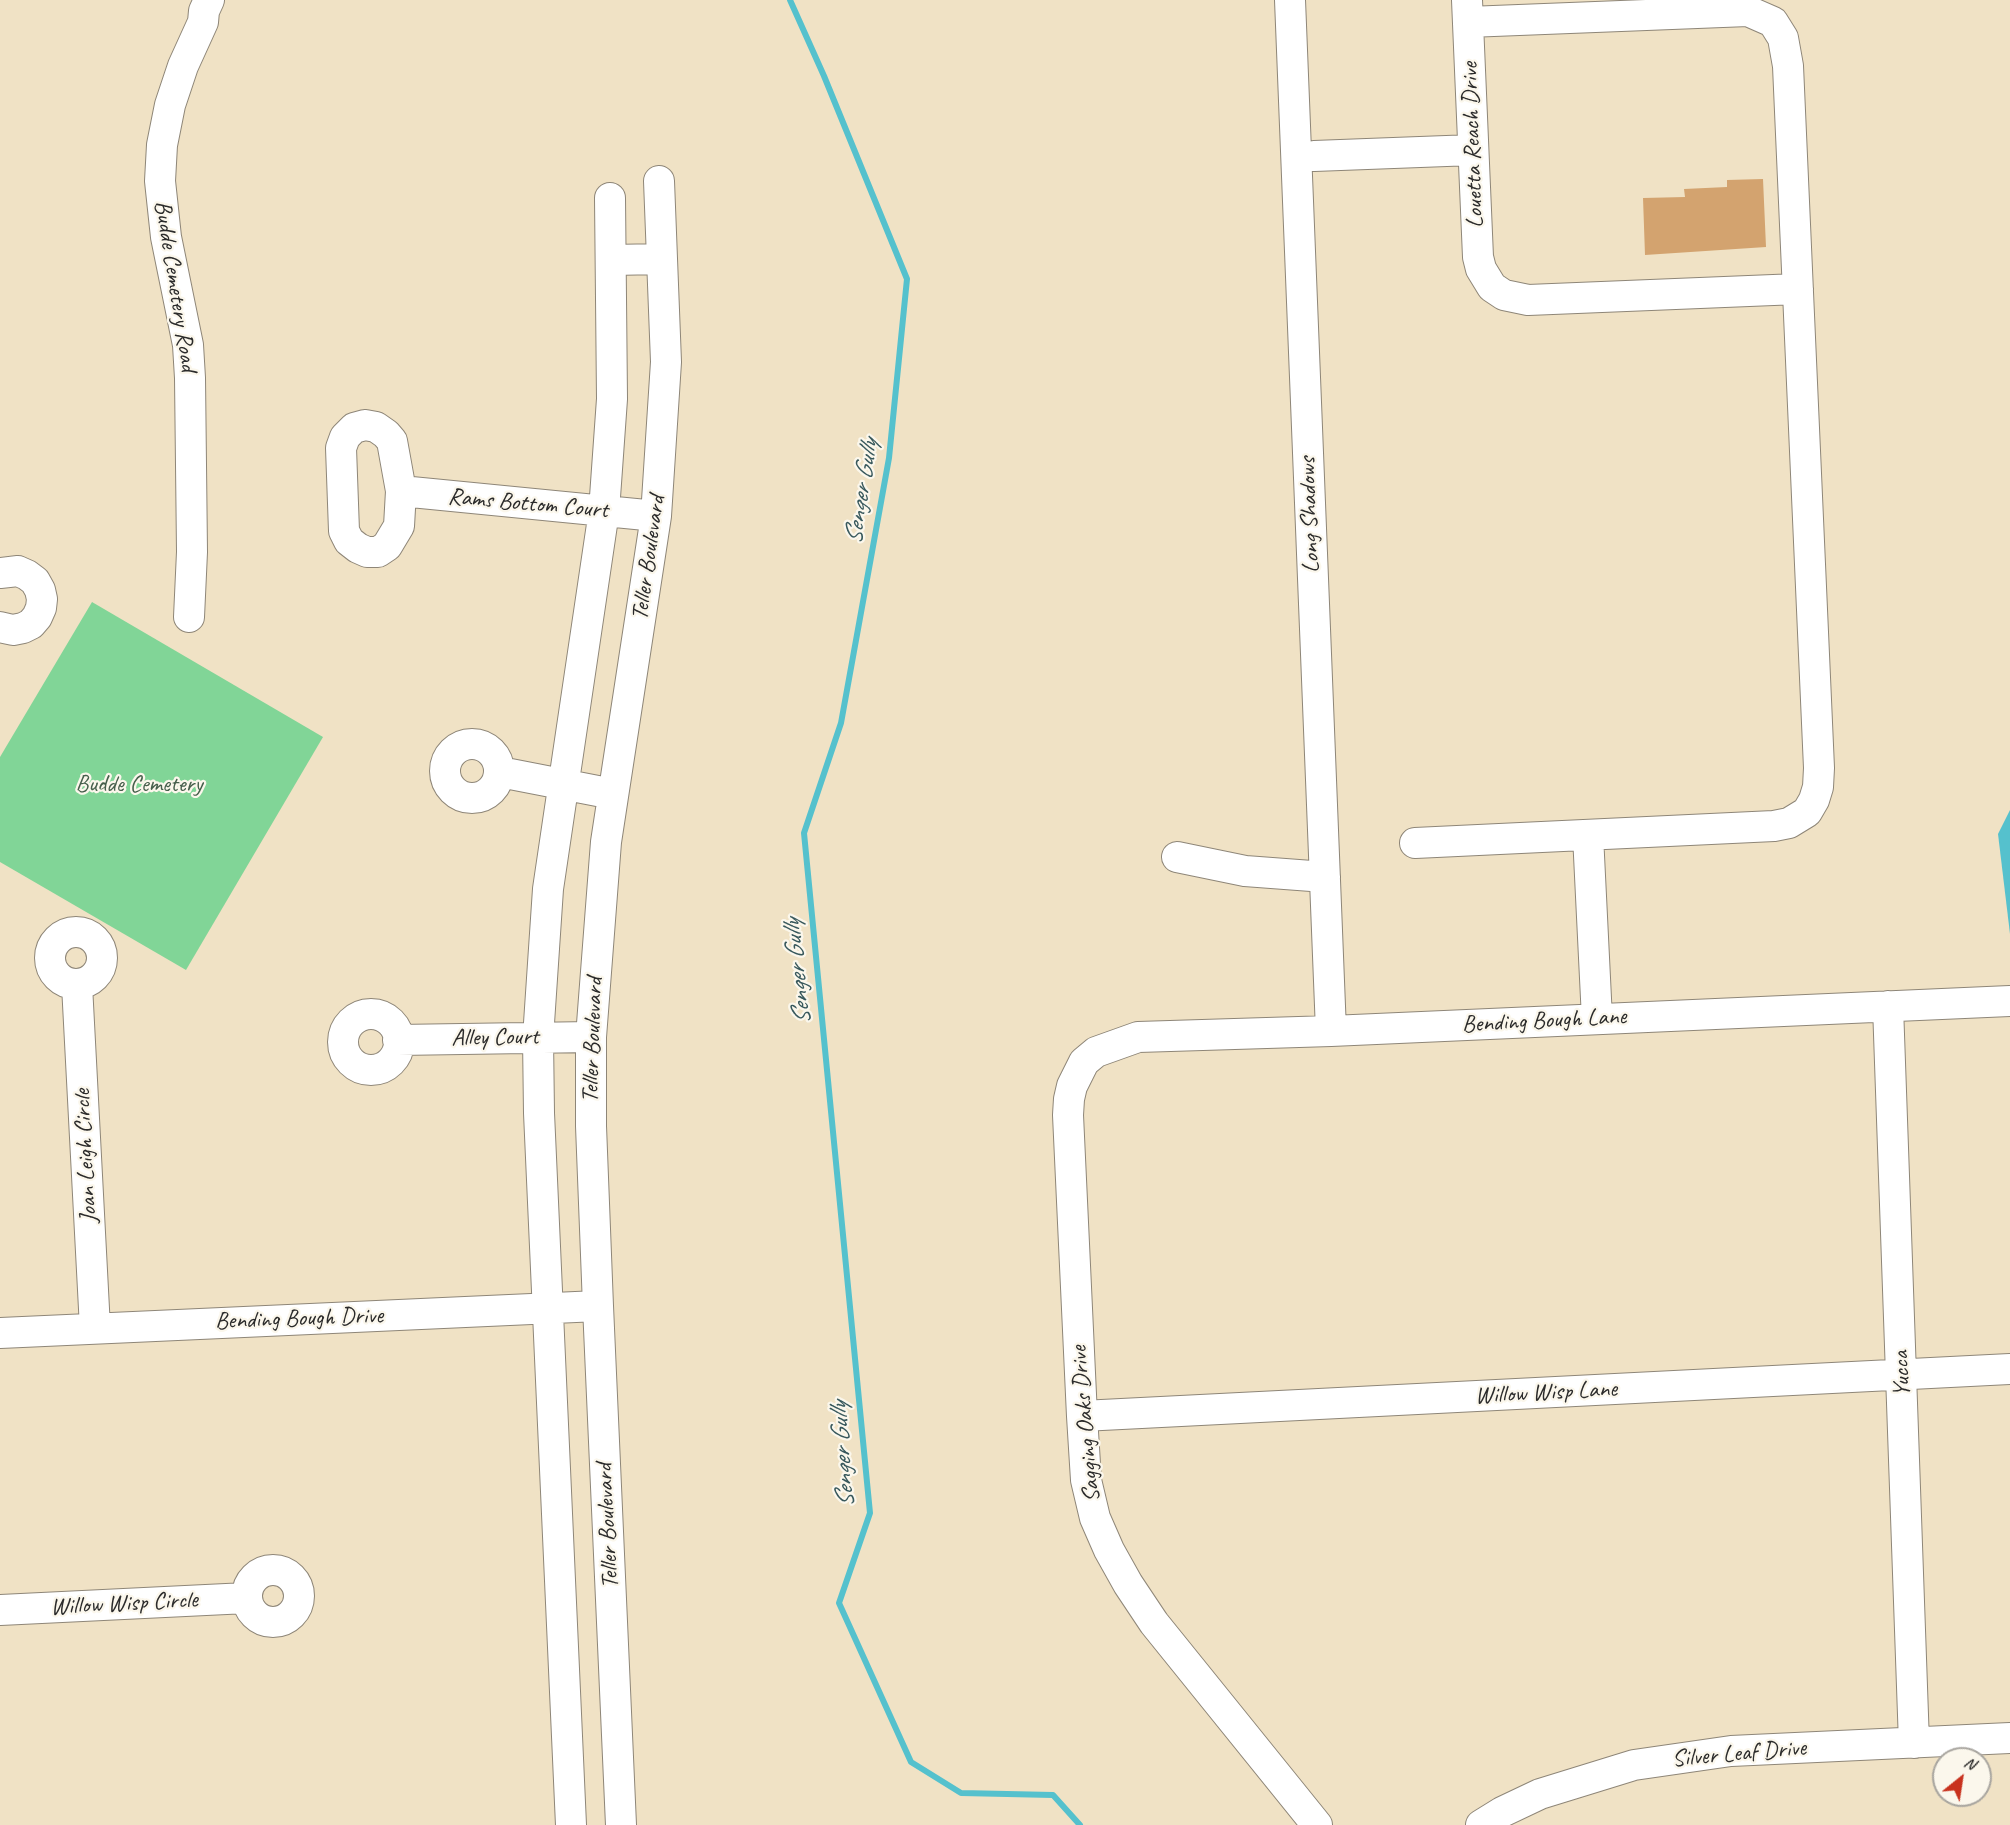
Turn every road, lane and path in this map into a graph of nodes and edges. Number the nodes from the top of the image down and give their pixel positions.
1 (209, 0) edge
2 (1290, 0) edge
3 (1467, 11) edge
4 (1473, 150) junction
5 (1314, 156) dead end
6 (659, 181) dead end
7 (610, 198) dead end
8 (662, 259) junction
9 (612, 260) junction
10 (1798, 289) junction
11 (401, 491) dead end
12 (604, 511) junction
13 (656, 516) junction
14 (0, 573) edge
15 (189, 617) dead end
16 (0, 627) edge
17 (500, 772) dead end
18 (562, 784) junction
19 (613, 794) junction
20 (1587, 835) junction
21 (1415, 843) dead end
22 (1177, 857) dead end
23 (1325, 877) junction
24 (77, 985) dead end
25 (2010, 1001) edge
26 (1888, 1006) junction
27 (1597, 1019) junction
28 (1331, 1031) junction
29 (591, 1037) junction
30 (538, 1038) junction
31 (398, 1040) dead end
32 (1084, 1062) joint
33 (598, 1306) junction
34 (547, 1309) junction
35 (95, 1328) junction
36 (0, 1333) edge
37 (2010, 1369) edge
38 (1902, 1374) junction
39 (1082, 1416) junction
40 (247, 1598) dead end
41 (0, 1610) edge
42 (2010, 1738) edge
43 (1914, 1743) junction
44 (571, 1825) edge
45 (621, 1825) edge
46 (1317, 1825) edge
47 (1481, 1825) edge

1 - 15 street, Budde Cemetery Road
2 - 23 street, Long Shadows
3 - 4 street, Louetta Reach Drive
3 - 10 street
4 - 5 street
4 - 10 street, Louetta Reach Drive
6 - 8 street, Teller Boulevard
7 - 9 street
8 - 9 street
8 - 13 street, Teller Boulevard
9 - 12 street
10 - 20 street
11 - 12 street, Rams Bottom Court
12 - 13 street, Rams Bottom Court
12 - 18 street
13 - 19 street, Teller Boulevard
14 - 16 street
17 - 18 street
18 - 19 street
18 - 30 street
19 - 29 street, Teller Boulevard
20 - 21 street
20 - 27 street
22 - 23 street
23 - 28 street, Long Shadows
24 - 35 street, Joan Leigh Circle
25 - 26 street, Bending Bough Lane
26 - 27 street, Bending Bough Lane
26 - 38 street, Yucca
27 - 28 street, Bending Bough Lane
28 - 32 street, Bending Bough Lane
29 - 30 street, Alley Court
29 - 33 street, Teller Boulevard
30 - 31 street, Alley Court
30 - 34 street
32 - 39 street, Sagging Oaks Drive
33 - 34 street, Bending Bough Drive
33 - 45 street, Teller Boulevard
34 - 35 street, Bending Bough Drive
34 - 44 street
35 - 36 street, Bending Bough Drive
37 - 38 street, Willow Wisp Lane
38 - 39 street, Willow Wisp Lane
38 - 43 street, Yucca
39 - 46 street, Sagging Oaks Drive
40 - 41 street, Willow Wisp Circle
42 - 43 street, Silver Leaf Drive
43 - 47 street, Silver Leaf Drive

